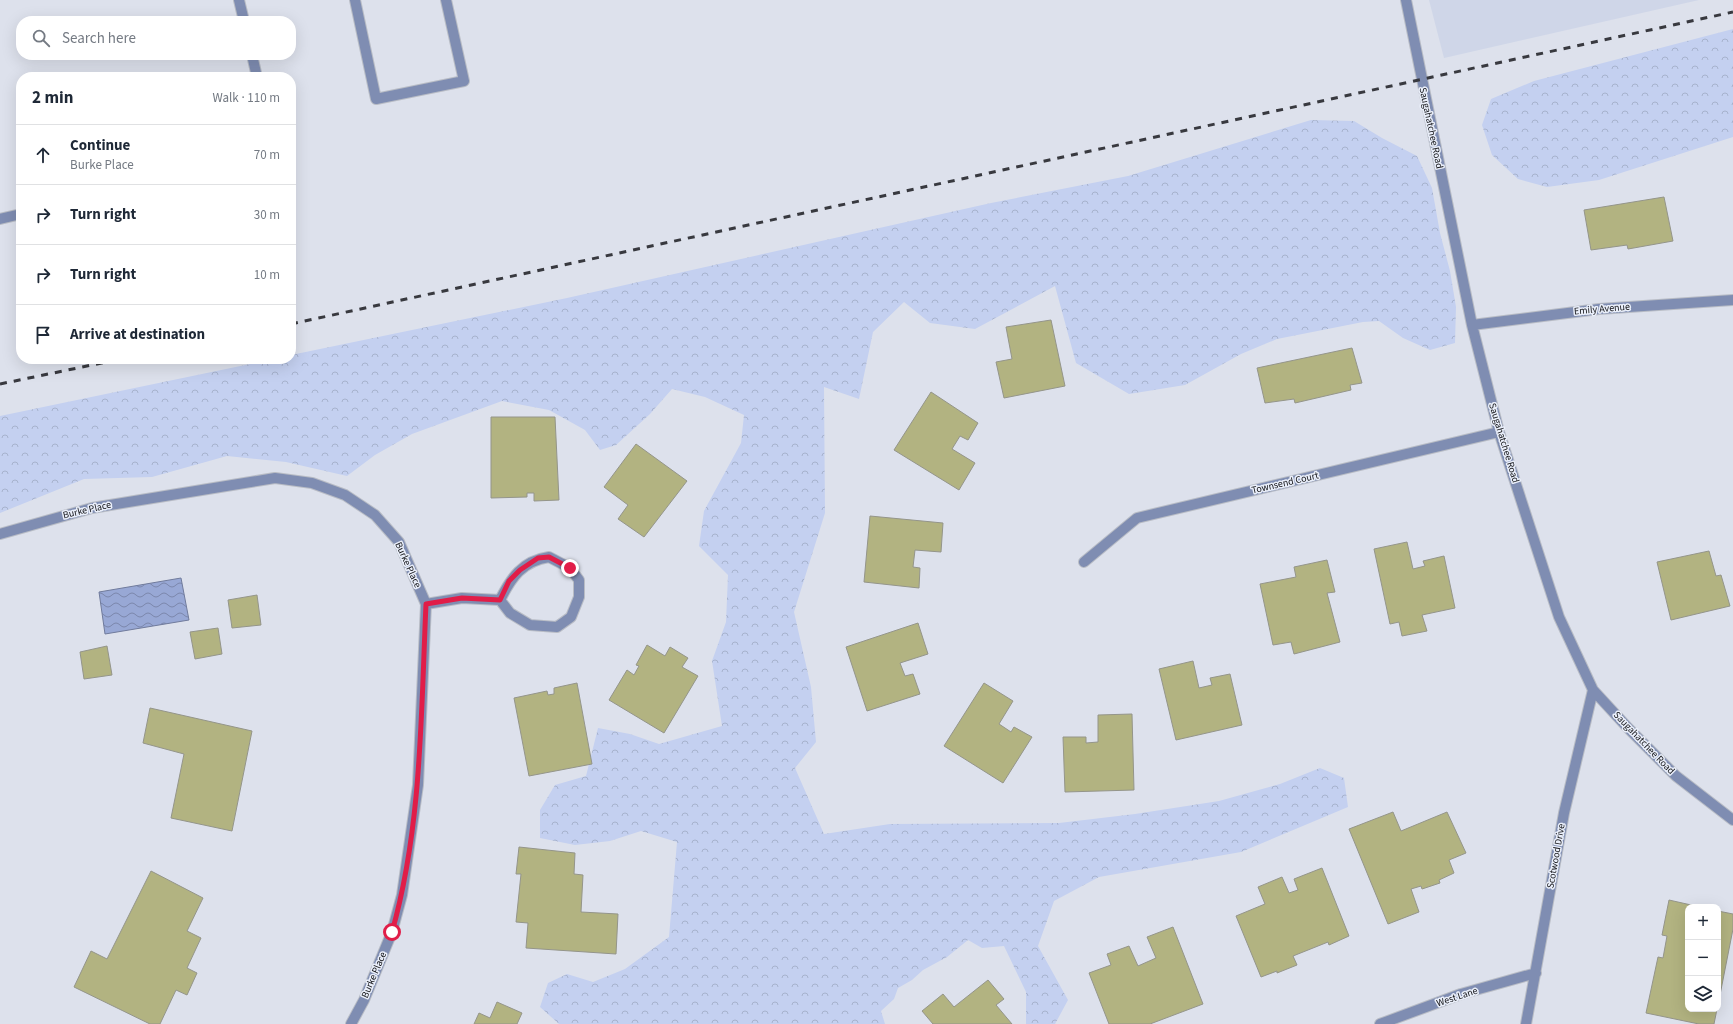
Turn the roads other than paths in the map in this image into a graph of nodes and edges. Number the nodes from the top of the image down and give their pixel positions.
1 (239, 0) edge
2 (355, 0) edge
3 (446, 0) edge
4 (1406, 0) edge
5 (243, 16) edge
6 (253, 60) edge
7 (256, 72) edge
8 (16, 215) edge
9 (0, 219) edge
10 (1733, 300) edge
11 (1472, 325) junction
12 (1500, 432) junction
13 (0, 534) edge
14 (1084, 562) dead end
15 (500, 600) junction
16 (426, 604) junction
17 (1594, 690) junction
18 (1733, 820) edge
19 (1536, 973) junction
20 (351, 1024) edge
21 (1380, 1024) edge
22 (1526, 1024) edge

1 - 5 street
2 - 3 street
4 - 11 street, Saugahatchee Road
6 - 7 street
8 - 9 street
10 - 11 street, Emily Avenue
11 - 12 street, Saugahatchee Road
12 - 14 street, Townsend Court
12 - 17 street, Saugahatchee Road
13 - 16 street, Burke Place
15 - 15 street
15 - 16 street
16 - 20 street, Burke Place
17 - 18 street, Saugahatchee Road
17 - 19 street, Scotwood Drive
19 - 21 street, West Lane
19 - 22 street, Scotwood Drive

